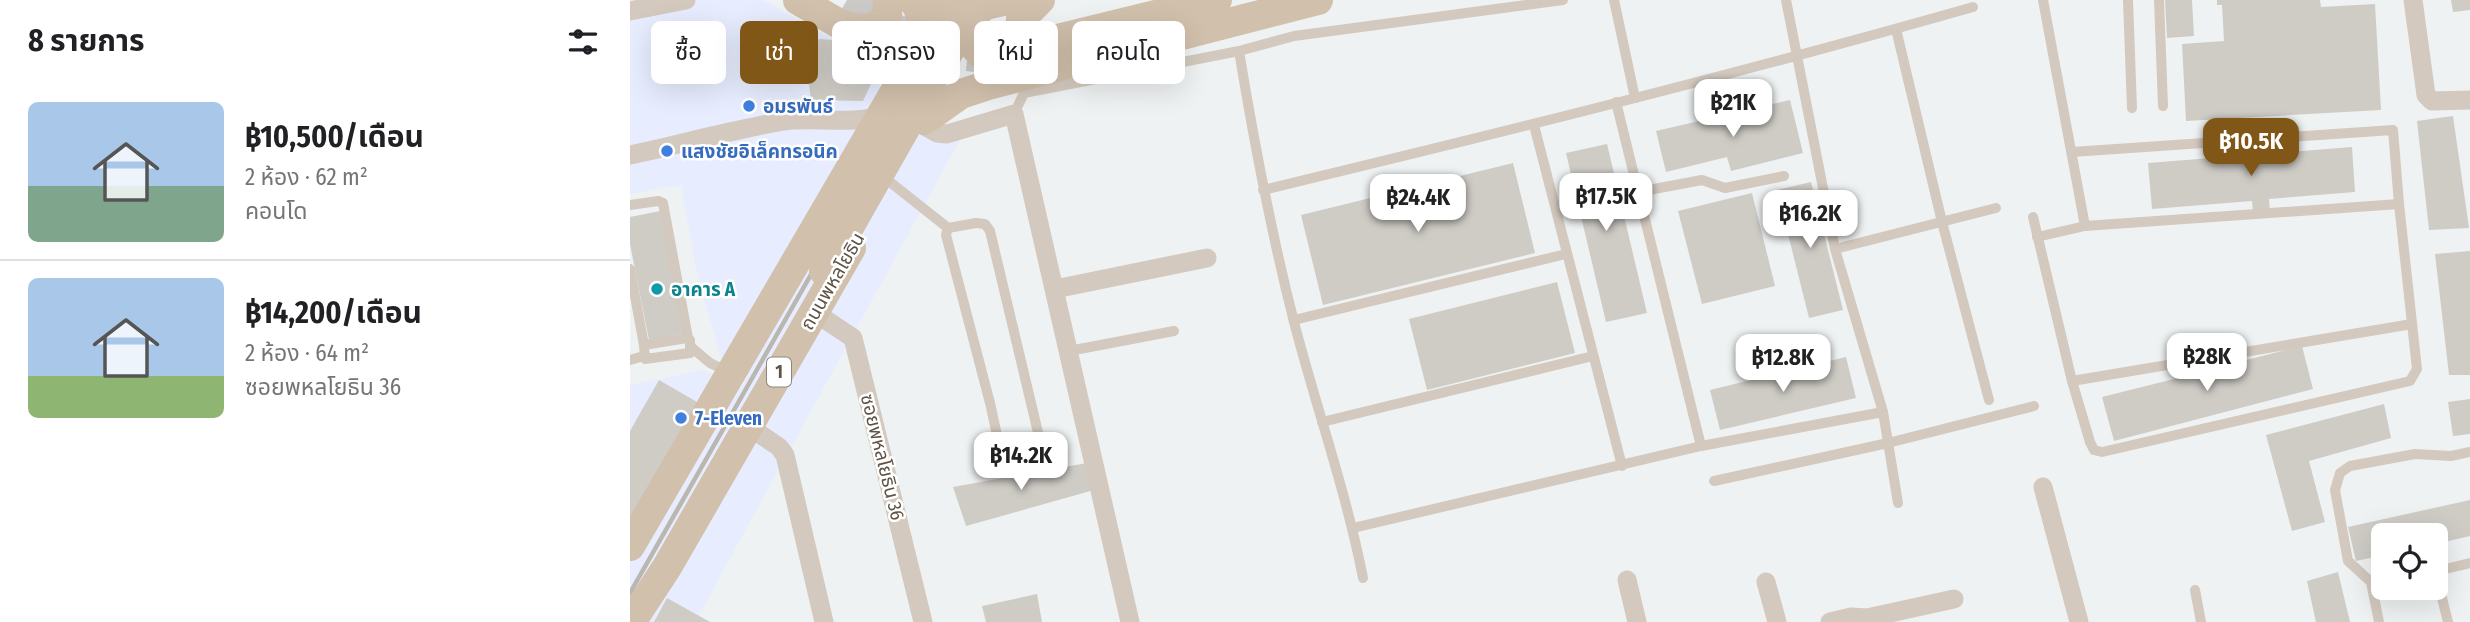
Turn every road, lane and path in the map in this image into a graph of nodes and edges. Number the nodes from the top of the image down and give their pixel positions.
1 (686, 0) edge
2 (798, 0) edge
3 (888, 0) edge
4 (913, 0) edge
5 (944, 0) edge
6 (1148, 0) edge
7 (1217, 0) edge
8 (1318, 0) edge
9 (1563, 0) edge
10 (1614, 0) edge
11 (1786, 0) edge
12 (2043, 0) edge
13 (2128, 0) edge
14 (2160, 0) edge
15 (2413, 0) edge
16 (1973, 7) dead end
17 (977, 9) edge
18 (630, 11) edge
19 (835, 21) edge
20 (882, 21) edge
21 (921, 21) edge
22 (938, 21) edge
23 (1021, 21) tunnel mouth
24 (1039, 21) edge
25 (1053, 21) tunnel mouth
26 (1056, 21) tunnel mouth
27 (960, 27) edge
28 (1896, 29) junction
29 (1185, 34) edge
30 (1239, 51) junction
31 (1797, 58) junction
32 (908, 84) edge
33 (925, 84) edge
34 (996, 84) edge
35 (1635, 98) junction
36 (2470, 100) edge
37 (1616, 102) junction
38 (2163, 106) dead end
39 (2132, 108) dead end
40 (1014, 114) junction
41 (881, 115) junction
42 (923, 122) junction
43 (1534, 125) junction
44 (2071, 152) junction
45 (630, 155) edge
46 (854, 161) junction
47 (1784, 176) dead end
48 (890, 182) junction
49 (1263, 190) junction
50 (1638, 192) junction
51 (2399, 204) junction
52 (630, 205) edge
53 (1996, 208) dead end
54 (2033, 217) dead end
55 (1942, 222) junction
56 (2085, 226) junction
57 (948, 228) junction
58 (2037, 237) junction
59 (1835, 250) junction
60 (1566, 254) junction
61 (1207, 257) dead end
62 (816, 267) junction
63 (630, 269) edge
64 (1055, 289) junction
65 (814, 312) junction
66 (1294, 320) junction
67 (2412, 324) junction
68 (1174, 331) dead end
69 (689, 342) junction
70 (644, 351) junction
71 (1069, 351) junction
72 (1593, 356) junction
73 (630, 360) edge
74 (731, 373) junction
75 (2071, 381) junction
76 (1989, 400) dead end
77 (2034, 406) dead end
78 (1883, 412) junction
79 (1322, 422) junction
80 (748, 426) junction
81 (1888, 443) junction
82 (1701, 446) junction
83 (2470, 452) edge
84 (1622, 466) junction
85 (1714, 481) dead end
86 (2043, 487) dead end
87 (1898, 503) dead end
88 (1353, 528) junction
89 (630, 546) edge
90 (630, 563) edge
91 (2470, 563) edge
92 (2448, 568) edge
93 (1363, 578) dead end
94 (1627, 580) dead end
95 (1766, 582) dead end
96 (2371, 582) edge
97 (2195, 590) dead end
98 (1954, 599) dead end
99 (2375, 600) edge
100 (2442, 600) edge
101 (630, 615) edge
102 (631, 622) edge
103 (824, 622) edge
104 (923, 622) edge
105 (1130, 622) edge
106 (1637, 622) edge
107 (1777, 622) edge
108 (1830, 622) edge
109 (2079, 622) edge
110 (2201, 622) edge
111 (2379, 622) edge
112 (2448, 622) edge

1 - 18 street
2 - 19 main road
3 - 20 main road
4 - 21 main road
5 - 22 main road
6 - 25 main road
7 - 26 main road
8 - 29 main road
9 - 30 lane
10 - 35 lane
11 - 31 lane
12 - 44 lane
13 - 39 lane
14 - 38 lane
15 - 36 street
16 - 28 lane
17 - 27 main road
17 - 62 main road, ถนนพหลโยธิน
23 - 24 main road
28 - 31 lane
28 - 55 lane
30 - 40 lane
30 - 49 lane
31 - 35 lane
31 - 59 lane
32 - 41 main road
33 - 42 main road
34 - 42 main road
35 - 37 lane
37 - 43 lane
37 - 50 lane
40 - 42 street
40 - 64 street
41 - 45 street
41 - 46 main road
42 - 48 main road, ถนนพหลโยธิน / 1
43 - 49 lane
43 - 60 lane
44 - 51 lane
44 - 56 lane
46 - 48 main road
46 - 74 main road
47 - 50 lane
48 - 57 lane
48 - 65 main road, ถนนพหลโยธิน / 1
49 - 66 lane
50 - 82 lane
51 - 56 lane
51 - 67 lane
52 - 69 lane
53 - 55 lane
54 - 58 lane
55 - 59 lane
55 - 76 lane
56 - 58 lane
57 - 57 lane
58 - 75 lane
59 - 78 lane
60 - 66 lane
60 - 72 lane
61 - 64 street
62 - 90 main road, ถนนพหลโยธิน
62 - 101 main road, ถนนพหลโยธิน
63 - 70 lane
64 - 71 street
65 - 80 main road, ถนนพหลโยธิน / 1
65 - 104 street, ซอยพหลโยธิน 36
66 - 79 lane
67 - 75 lane
67 - 75 lane
68 - 71 lane
69 - 70 lane
69 - 70 lane
69 - 74 lane
70 - 73 lane
71 - 105 street
72 - 79 lane
72 - 84 lane
74 - 89 main road
77 - 81 lane
78 - 81 lane
78 - 82 lane
79 - 88 lane
80 - 102 main road, ถนนพหลโยธิน / 1
80 - 103 street
81 - 85 lane
81 - 87 lane
82 - 84 lane
83 - 96 lane
84 - 88 lane
86 - 109 street
88 - 93 lane
91 - 92 lane
94 - 106 street
95 - 107 street
97 - 110 lane
98 - 108 street
99 - 111 lane
100 - 112 lane

